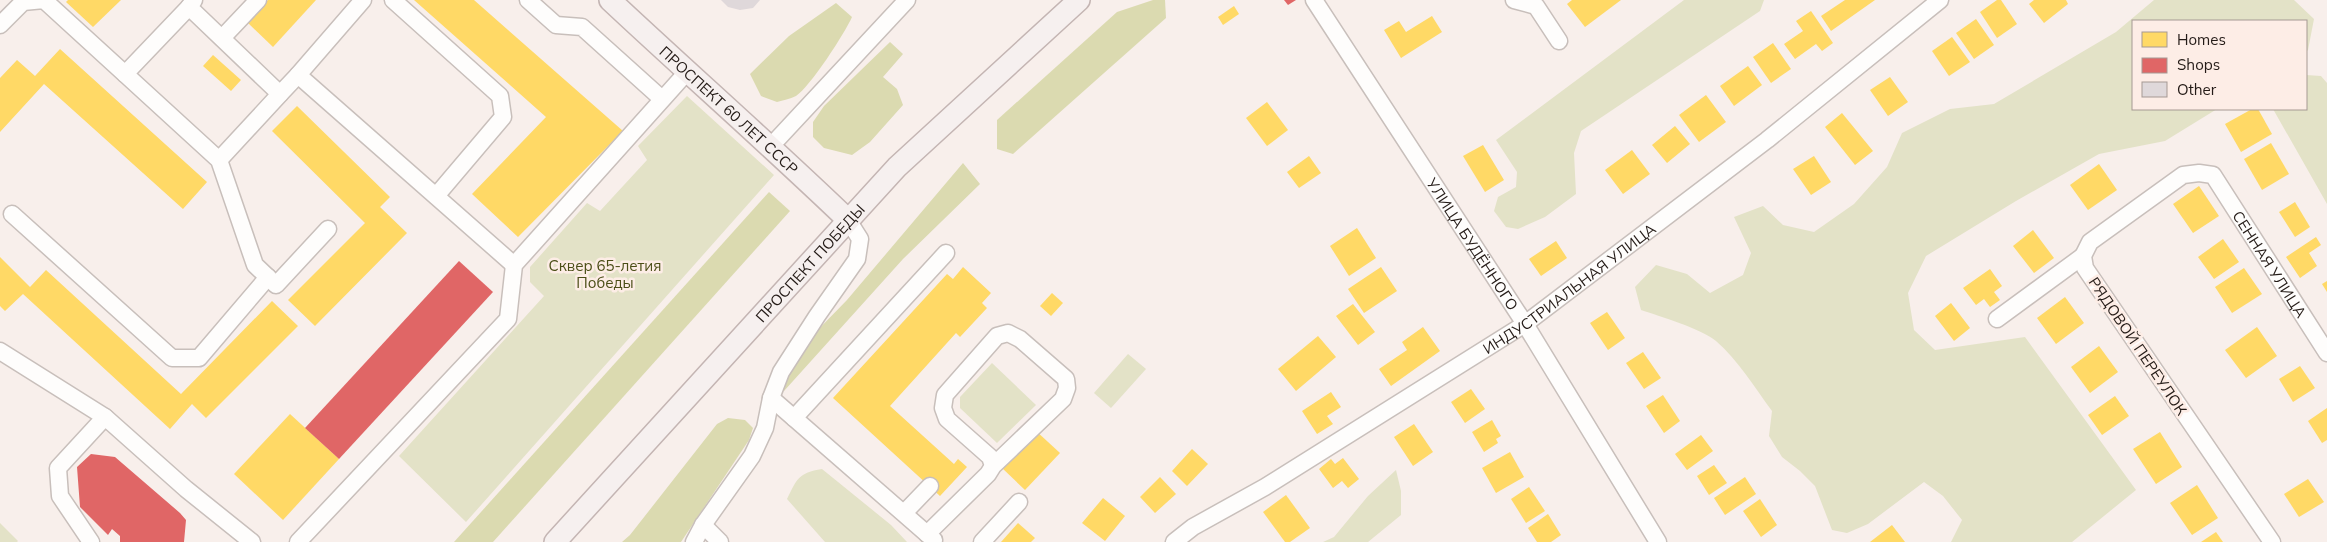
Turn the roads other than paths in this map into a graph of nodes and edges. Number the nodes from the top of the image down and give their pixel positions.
1 (258, 0) edge
2 (363, 0) edge
3 (393, 0) edge
4 (528, 0) edge
5 (610, 0) edge
6 (907, 0) edge
7 (1079, 0) edge
8 (1314, 0) edge
9 (1514, 0) edge
10 (1940, 0) edge
11 (192, 4) edge
12 (0, 25) edge
13 (222, 38) junction
14 (1559, 41) dead end
15 (687, 72) junction
16 (125, 74) junction
17 (298, 75) junction
18 (280, 94) junction
19 (662, 99) junction
20 (772, 146) junction
21 (219, 160) junction
22 (436, 196) junction
23 (12, 214) dead end
24 (848, 220) junction
25 (328, 229) dead end
26 (946, 253) dead end
27 (2083, 256) junction
28 (514, 266) junction
29 (268, 277) junction
30 (1997, 319) dead end
31 (1525, 324) junction
32 (0, 351) edge
33 (2327, 353) edge
34 (771, 398) junction
35 (105, 418) junction
36 (794, 418) junction
37 (993, 466) junction
38 (930, 486) dead end
39 (1019, 502) dead end
40 (904, 513) junction
41 (704, 525) junction
42 (932, 538) edge
43 (91, 542) edge
44 (252, 542) edge
45 (298, 542) edge
46 (555, 542) edge
47 (694, 542) edge
48 (720, 542) edge
49 (982, 542) edge
50 (1174, 542) edge
51 (1658, 542) edge
52 (2272, 542) edge

1 - 13 street
2 - 17 street
3 - 22 street
4 - 19 street
5 - 15 main road, ПРОСПЕКТ 60 ЛЕТ СССР
6 - 20 street
7 - 24 main road, ПРОСПЕКТ ПОБЕДЫ
8 - 31 street, УЛИЦА БУДЁННОГО
9 - 14 street
10 - 31 street, ИНДУСТРИАЛЬНАЯ УЛИЦА
11 - 13 street
11 - 16 street
12 - 16 street
13 - 18 street
15 - 19 street
15 - 20 main road, ПРОСПЕКТ 60 ЛЕТ СССР
16 - 21 street
17 - 18 street
17 - 22 street
18 - 21 street
19 - 28 street
20 - 24 main road, ПРОСПЕКТ 60 ЛЕТ СССР
21 - 29 street
22 - 28 street
23 - 29 street
24 - 34 street
24 - 46 main road, ПРОСПЕКТ ПОБЕДЫ
25 - 29 street
26 - 36 street
27 - 30 street
27 - 33 street, СЕННАЯ УЛИЦА
27 - 52 street, РЯДОВОЙ ПЕРЕУЛОК
28 - 45 street
31 - 50 street, ИНДУСТРИАЛЬНАЯ УЛИЦА
31 - 51 street, УЛИЦА БУДЁННОГО
32 - 35 street
34 - 36 street
34 - 41 street
35 - 43 street
35 - 44 street
36 - 40 street
37 - 37 street
37 - 42 street
38 - 40 street
39 - 49 street
40 - 42 street
41 - 47 street
41 - 48 street

